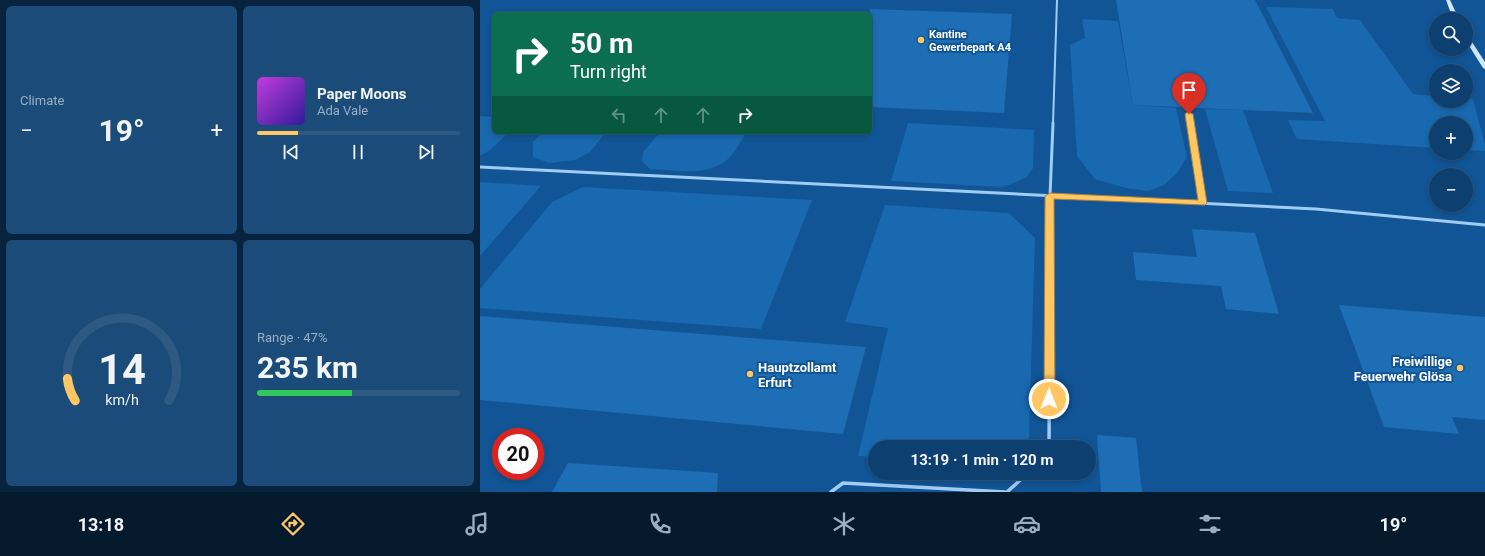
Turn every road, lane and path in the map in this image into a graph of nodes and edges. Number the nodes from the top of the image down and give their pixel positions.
1 (1057, 0) edge
2 (1448, 0) edge
3 (1453, 12) edge
4 (1473, 48) edge
5 (1485, 67) edge
6 (1189, 114) dead end
7 (480, 167) edge
8 (1050, 196) junction
9 (1202, 203) junction
10 (1485, 225) edge
11 (1049, 440) edge
12 (1020, 480) edge
13 (831, 492) edge
14 (1006, 492) edge

1 - 8 lane
2 - 3 main road
4 - 5 main road
6 - 9 lane
7 - 8 lane
8 - 9 lane
8 - 11 lane
9 - 10 lane
12 - 14 lane
13 - 14 lane

